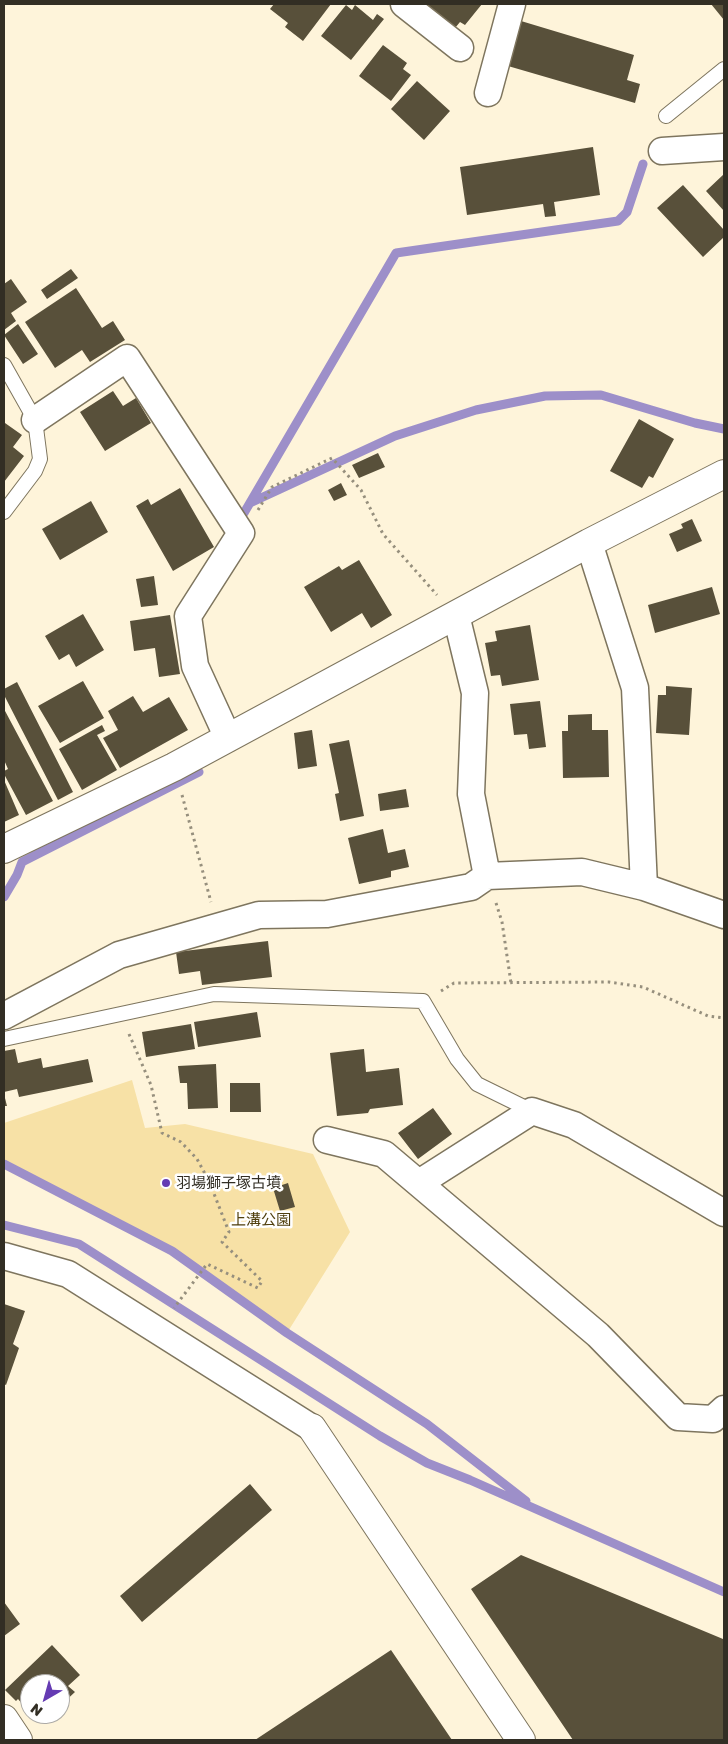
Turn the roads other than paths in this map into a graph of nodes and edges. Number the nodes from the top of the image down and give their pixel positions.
1 (404, 4) edge
2 (512, 4) edge
3 (460, 48) dead end
4 (724, 69) edge
5 (488, 93) dead end
6 (666, 116) dead end
7 (724, 147) edge
8 (662, 151) dead end
9 (4, 365) edge
10 (35, 420) junction
11 (724, 474) edge
12 (4, 512) edge
13 (589, 543) junction
14 (456, 615) junction
15 (228, 738) junction
16 (4, 849) edge
17 (487, 876) junction
18 (644, 887) junction
19 (724, 915) edge
20 (4, 1016) edge
21 (4, 1039) edge
22 (532, 1111) junction
23 (327, 1140) dead end
24 (419, 1183) junction
25 (724, 1213) edge
26 (4, 1256) edge
27 (724, 1409) edge
28 (312, 1428) joint
29 (4, 1718) edge
30 (18, 1740) edge
31 (521, 1740) edge

1 - 3 street
2 - 5 street
4 - 6 lane
7 - 8 street
9 - 10 lane
10 - 12 lane
10 - 15 street
11 - 13 street
13 - 14 street
13 - 18 street
14 - 15 street
14 - 17 street
15 - 16 street
17 - 18 street
17 - 20 street
18 - 19 street
21 - 22 lane
22 - 24 street
22 - 25 street
23 - 24 street
24 - 27 street
26 - 28 street
28 - 31 street
29 - 30 street

